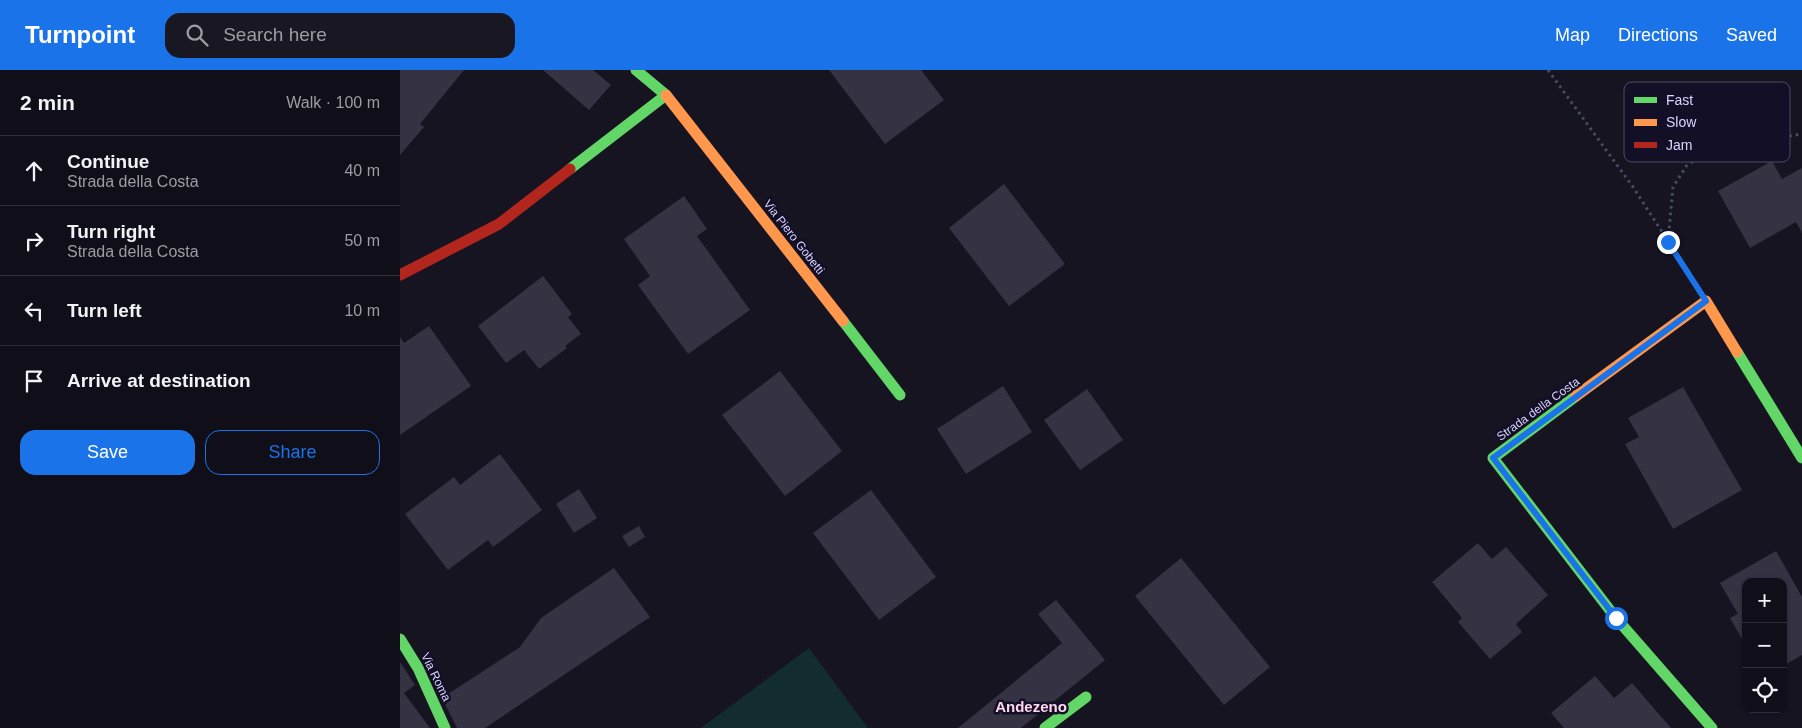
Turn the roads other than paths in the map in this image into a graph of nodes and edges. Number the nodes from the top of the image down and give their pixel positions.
1 (636, 70) edge
2 (666, 96) junction
3 (400, 276) edge
4 (900, 395) dead end
5 (1802, 458) edge
6 (400, 639) edge
7 (1086, 697) dead end
8 (445, 728) edge
9 (1045, 728) edge
10 (1712, 728) edge

1 - 2 street, Via Piero Gobetti
2 - 3 street
2 - 4 street, Via Piero Gobetti
5 - 10 street, Strada della Costa
6 - 8 street, Via Roma
7 - 9 street

